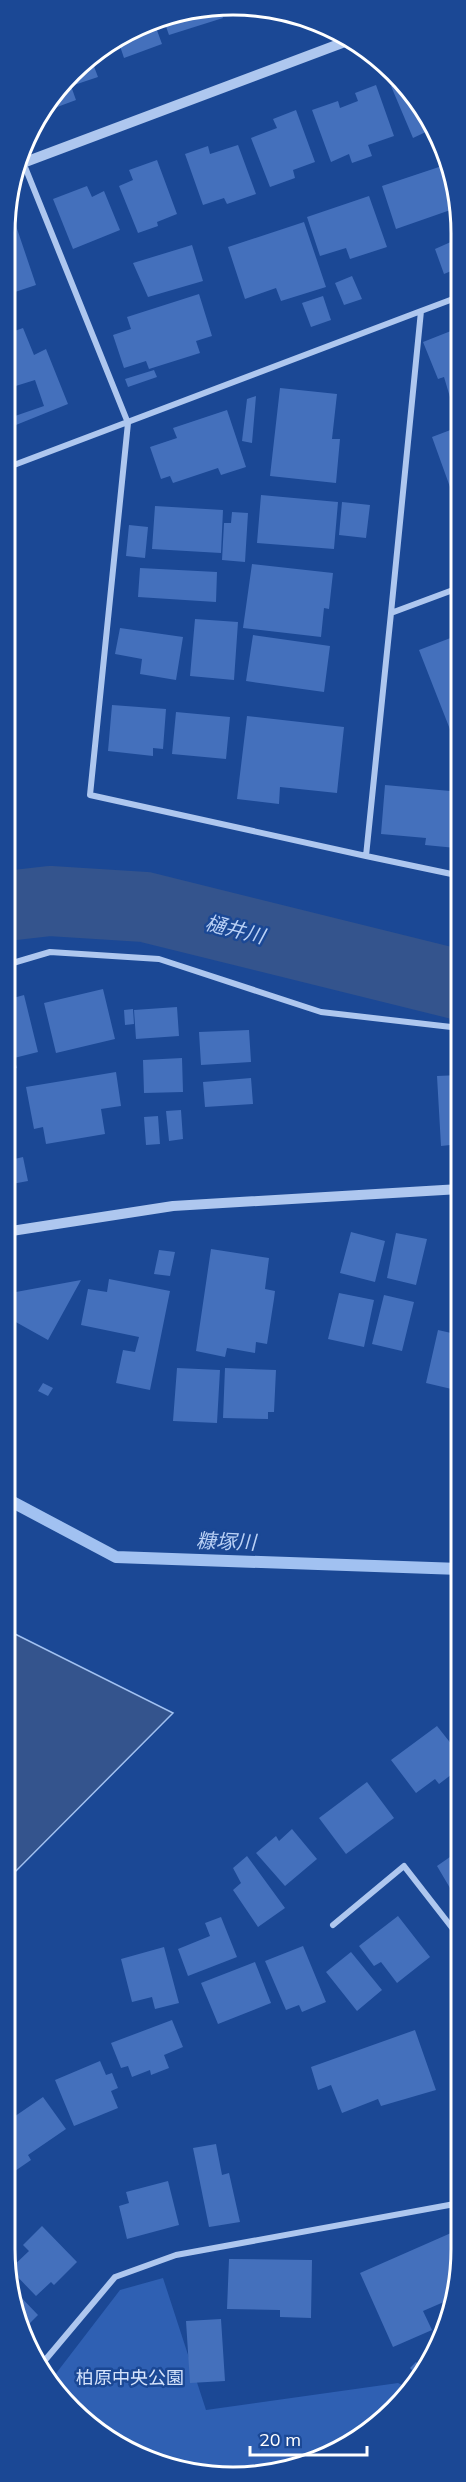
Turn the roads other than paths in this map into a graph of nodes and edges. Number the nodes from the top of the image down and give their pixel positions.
1 (341, 43) edge
2 (29, 159) edge
3 (25, 169) edge
4 (451, 300) edge
5 (421, 311) junction
6 (128, 423) junction
7 (15, 465) edge
8 (451, 591) edge
9 (391, 614) junction
10 (366, 856) junction
11 (451, 874) edge
12 (15, 962) edge
13 (451, 1027) edge
14 (451, 1190) edge
15 (15, 1230) edge
16 (333, 1925) dead end
17 (451, 1926) edge
18 (451, 2206) edge
19 (45, 2360) edge

1 - 2 street
3 - 6 street
4 - 5 street
5 - 6 street
5 - 9 street
6 - 7 street
6 - 10 street
8 - 9 street
9 - 10 street
10 - 11 street
12 - 13 street
14 - 15 street
16 - 17 street
18 - 19 street

